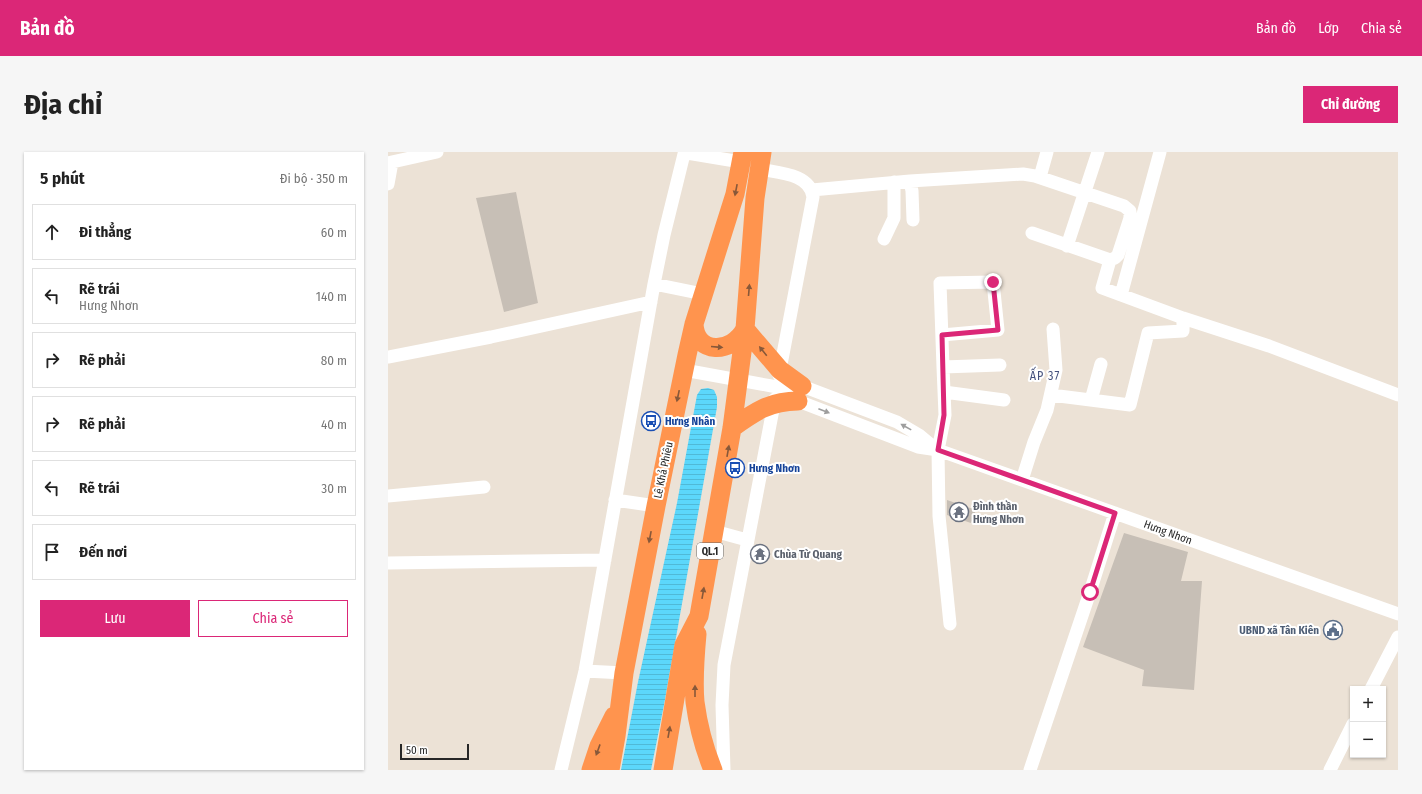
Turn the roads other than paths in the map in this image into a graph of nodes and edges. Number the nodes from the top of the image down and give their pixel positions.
1 (437, 152) edge
2 (1047, 152) edge
3 (1098, 152) edge
4 (1160, 152) edge
5 (742, 157) edge
6 (761, 160) edge
7 (389, 163) edge
8 (1040, 178) junction
9 (910, 181) junction
10 (894, 182) junction
11 (388, 184) edge
12 (812, 190) junction
13 (1084, 193) junction
14 (913, 220) dead end
15 (1032, 233) dead end
16 (884, 239) dead end
17 (1066, 246) junction
18 (1110, 260) junction
19 (654, 284) junction
20 (703, 294) junction
21 (1121, 295) junction
22 (651, 302) junction
23 (1183, 323) junction
24 (694, 324) junction
25 (745, 329) junction
26 (1053, 329) dead end
27 (942, 335) junction
28 (388, 357) edge
29 (1101, 364) dead end
30 (1000, 365) dead end
31 (943, 367) junction
32 (684, 370) junction
33 (739, 379) junction
34 (777, 387) junction
35 (944, 392) junction
36 (800, 394) junction
37 (1051, 395) junction
38 (1398, 395) edge
39 (1004, 400) dead end
40 (1090, 400) junction
41 (732, 428) junction
42 (938, 450) junction
43 (1022, 480) junction
44 (484, 487) dead end
45 (388, 496) edge
46 (616, 500) junction
47 (656, 506) junction
48 (1115, 513) junction
49 (714, 531) junction
50 (747, 540) junction
51 (605, 560) junction
52 (388, 563) edge
53 (1398, 614) edge
54 (699, 616) junction
55 (950, 624) dead end
56 (1398, 637) edge
57 (585, 671) junction
58 (624, 673) junction
59 (1373, 686) edge
60 (620, 706) junction
61 (1350, 730) edge
62 (561, 770) edge
63 (591, 770) edge
64 (610, 770) edge
65 (663, 770) edge
66 (713, 770) edge
67 (724, 770) edge
68 (1030, 770) edge
69 (1330, 770) edge

1 - 7 street
2 - 8 street
3 - 13 street
4 - 21 street
5 - 19 street
5 -> 20 highway, Lê Khả Phiêu
6 - 12 street
25 -> 6 highway, QL.1
7 - 11 street
8 - 9 street
8 - 13 street
9 - 10 street
9 - 14 street
10 - 12 street
10 - 16 street
12 - 34 street
13 - 17 street
13 - 18 street
15 - 17 street
17 - 18 street
18 - 21 street
19 - 20 street
19 - 22 street
20 - 24 highway, Lê Khả Phiêu
21 - 23 street
22 - 28 street
22 - 46 street
23 - 38 street
23 - 40 street
24 -> 25 highway
24 - 32 highway, Lê Khả Phiêu
25 - 33 highway, QL.1
34 -> 25 highway
26 - 37 street
27 - 27 street
27 - 31 street
29 - 40 street
30 - 31 street
31 - 35 street
32 - 33 street
32 -> 47 highway, Lê Khả Phiêu
33 - 34 street
33 - 41 highway, QL.1
34 - 36 highway
34 - 36 highway
34 - 41 highway
34 - 50 street
35 - 39 street
35 - 42 street
36 - 42 street, Hưng Nhơn
37 - 40 street
37 - 43 street
49 -> 41 highway, QL.1
42 - 43 street, Hưng Nhơn
42 - 55 street
43 - 48 street, Hưng Nhơn
44 - 45 street
46 - 47 street
46 - 51 street
47 -> 58 highway, Lê Khả Phiêu
48 - 53 street, Hưng Nhơn
48 - 68 street
49 - 50 street
54 -> 49 highway, QL.1
50 - 67 street
51 - 52 street
51 - 57 street
65 -> 54 highway, QL.1
66 -> 54 highway
56 - 59 street
57 - 58 street
57 - 62 street
58 - 60 highway, Lê Khả Phiêu
60 -> 63 highway
60 - 64 highway, Lê Khả Phiêu
61 - 69 street

